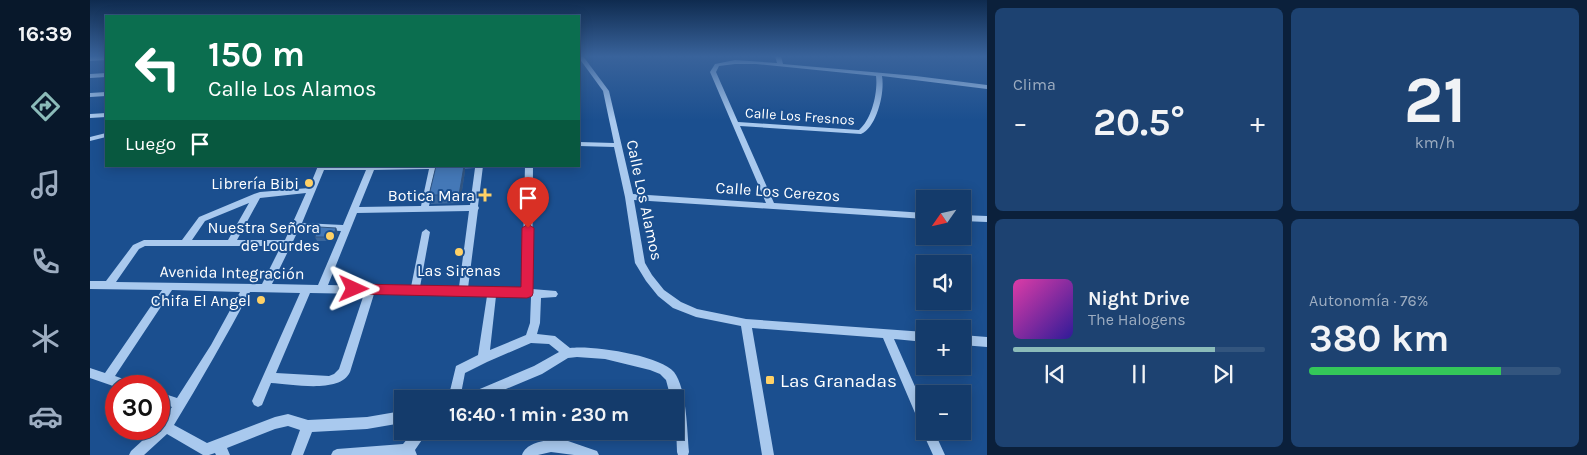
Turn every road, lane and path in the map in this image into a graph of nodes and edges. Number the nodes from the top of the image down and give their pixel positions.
1 (596, 77) edge
2 (715, 77) edge
3 (879, 77) edge
4 (899, 77) edge
5 (987, 87) edge
6 (105, 94) edge
7 (90, 95) edge
8 (105, 115) edge
9 (90, 116) edge
10 (734, 124) junction
11 (105, 135) edge
12 (90, 140) edge
13 (580, 144) edge
14 (618, 145) junction
15 (322, 167) edge
16 (369, 167) edge
17 (391, 167) edge
18 (434, 167) edge
19 (479, 167) edge
20 (529, 167) edge
21 (312, 190) junction
22 (258, 196) junction
23 (629, 197) junction
24 (771, 205) junction
25 (475, 208) junction
26 (424, 209) junction
27 (354, 210) junction
28 (916, 215) edge
29 (971, 218) edge
30 (987, 219) edge
31 (296, 226) junction
32 (347, 228) junction
33 (426, 232) dead end
34 (186, 241) junction
35 (232, 241) junction
36 (287, 243) junction
37 (109, 284) junction
38 (90, 286) edge
39 (170, 286) junction
40 (248, 287) junction
41 (265, 288) junction
42 (307, 288) junction
43 (322, 288) junction
44 (370, 290) junction
45 (415, 290) junction
46 (463, 292) junction
47 (492, 292) junction
48 (532, 293) junction
49 (553, 294) dead end
50 (746, 324) junction
51 (886, 334) junction
52 (916, 336) edge
53 (530, 338) junction
54 (971, 341) edge
55 (987, 342) edge
56 (568, 353) junction
57 (482, 358) junction
58 (459, 371) joint
59 (90, 373) edge
60 (110, 375) edge
61 (105, 378) edge
62 (268, 378) junction
63 (456, 390) edge
64 (485, 390) edge
65 (170, 401) edge
66 (258, 401) dead end
67 (916, 402) edge
68 (181, 405) junction
69 (394, 418) edge
70 (170, 421) edge
71 (308, 426) junction
72 (170, 429) edge
73 (151, 440) edge
74 (415, 440) edge
75 (932, 440) edge
76 (212, 452) edge
77 (683, 452) dead end
78 (406, 453) edge
79 (134, 455) edge
80 (297, 455) edge
81 (337, 455) edge
82 (528, 455) edge
83 (593, 455) edge
84 (768, 455) edge
85 (939, 455) edge

1 - 14 street, Calle Los Alamos
2 - 10 street
3 - 10 street, Calle Los Fresnos
4 - 5 street
6 - 7 street
8 - 9 street
10 - 24 street
11 - 12 street
13 - 14 street
14 - 23 street, Calle Los Alamos
15 - 16 street
15 - 21 street
16 - 17 street
16 - 27 street
18 - 26 street
19 - 25 street
20 - 48 street
21 - 22 street
21 - 31 street
22 - 34 street
22 - 35 street
23 - 24 street, Calle Los Cerezos
23 - 50 street, Calle Los Alamos
24 - 28 street, Calle Los Cerezos
25 - 26 street
25 - 46 street
26 - 27 street
27 - 32 street
29 - 30 street
31 - 32 street
31 - 36 street
32 - 43 street
33 - 45 street
34 - 35 street
34 - 37 street
35 - 36 street
36 - 41 street
37 - 38 street, Avenida Integración
37 - 39 street, Avenida Integración
39 - 40 street, Avenida Integración
39 - 60 street
40 - 41 street, Avenida Integración
40 - 68 street
41 - 42 street, Avenida Integración
42 - 43 street, Avenida Integración
42 - 62 street
43 - 44 street, Avenida Integración
44 - 45 street, Avenida Integración
44 - 62 street
45 - 46 street, Avenida Integración
46 - 47 street, Avenida Integración
47 - 48 street, Avenida Integración
47 - 57 street
48 - 49 street, Avenida Integración
48 - 53 street
50 - 51 street, Calle Los Alamos
50 - 84 street
51 - 52 street
51 - 67 street
53 - 56 street
53 - 57 street
54 - 55 street
56 - 64 street
56 - 77 street
57 - 58 street
58 - 63 street
59 - 61 street
62 - 66 street
65 - 68 street
68 - 70 street
69 - 71 street
71 - 76 street
71 - 80 street
72 - 76 street
73 - 79 street
74 - 78 street
75 - 85 street
78 - 81 street
82 - 83 street

